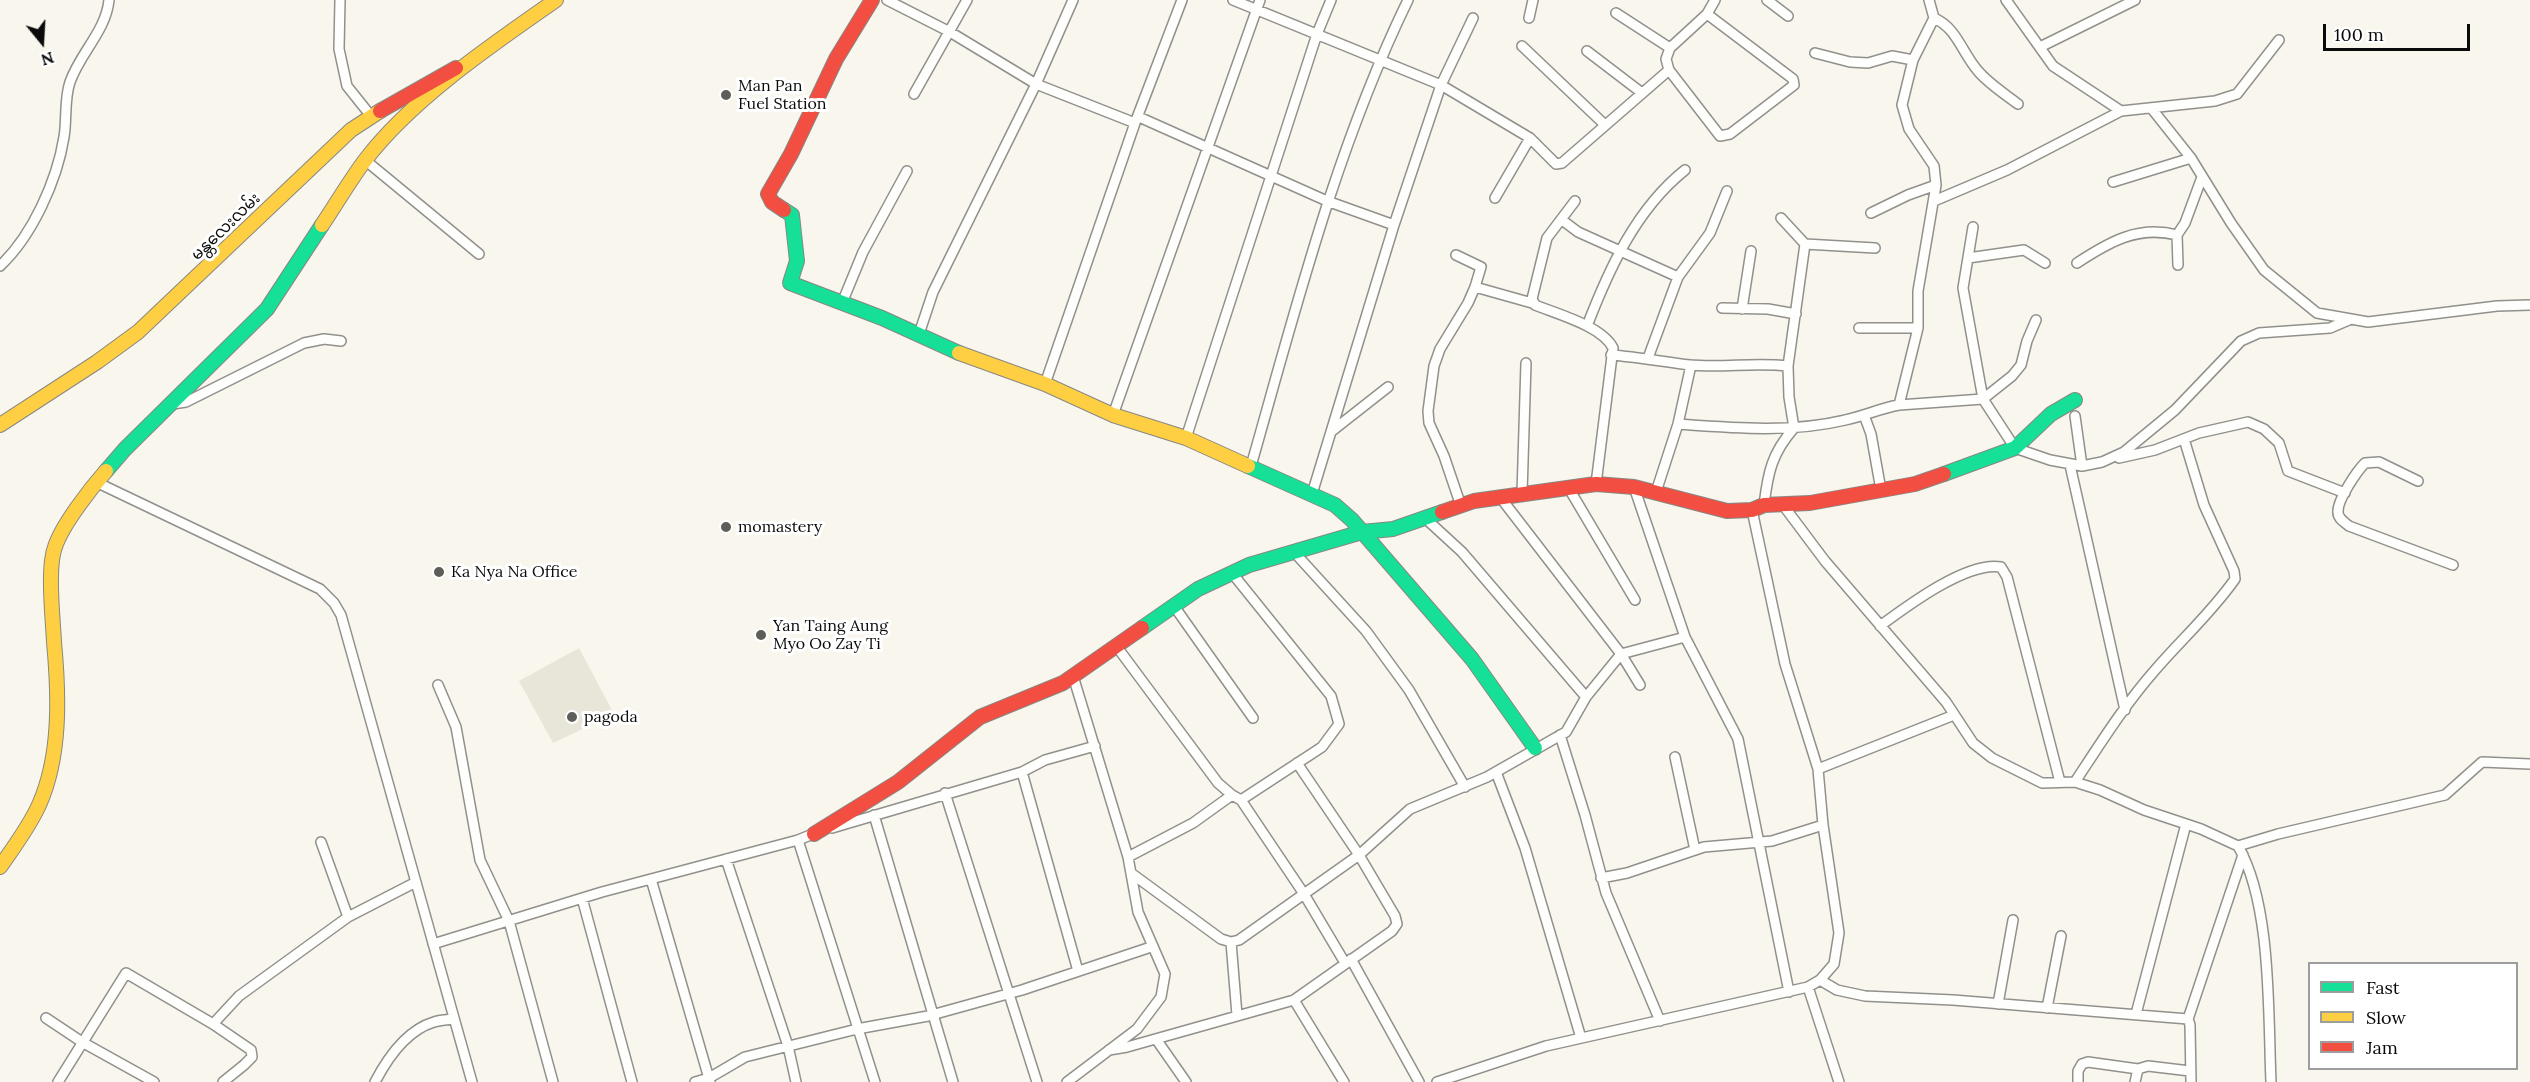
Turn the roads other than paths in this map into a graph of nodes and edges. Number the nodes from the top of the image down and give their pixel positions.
1 (109, 0) edge
2 (340, 0) edge
3 (556, 0) edge
4 (872, 0) edge
5 (887, 0) edge
6 (967, 0) edge
7 (1073, 0) edge
8 (1182, 0) edge
9 (1233, 0) edge
10 (1331, 0) edge
11 (1408, 0) edge
12 (1533, 0) edge
13 (1715, 0) edge
14 (1767, 0) edge
15 (1929, 0) edge
16 (2006, 0) edge
17 (2136, 0) edge
18 (1258, 5) edge
19 (1616, 13) dead end
20 (1707, 14) junction
21 (1788, 16) dead end
22 (1473, 18) dead end
23 (1530, 18) dead end
24 (1934, 18) junction
25 (950, 32) junction
26 (1317, 34) junction
27 (2279, 40) dead end
28 (1522, 45) dead end
29 (2040, 47) junction
30 (1670, 48) junction
31 (1587, 51) dead end
32 (1815, 53) dead end
33 (476, 57) junction
34 (1913, 60) junction
35 (1381, 61) junction
36 (1669, 70) junction
37 (1036, 84) junction
38 (1441, 84) junction
39 (1642, 93) junction
40 (914, 94) dead end
41 (2018, 104) dead end
42 (2152, 109) junction
43 (2121, 111) junction
44 (371, 116) junction
45 (1137, 120) junction
46 (1604, 124) junction
47 (1530, 138) junction
48 (1209, 148) junction
49 (2191, 158) junction
50 (365, 160) junction
51 (1685, 170) dead end
52 (907, 171) dead end
53 (1272, 176) junction
54 (2202, 177) junction
55 (2113, 183) dead end
56 (1936, 185) junction
57 (1727, 191) dead end
58 (1495, 198) dead end
59 (1327, 201) junction
60 (1575, 201) dead end
61 (1934, 201) junction
62 (1871, 213) dead end
63 (1781, 218) dead end
64 (1562, 220) junction
65 (1394, 225) junction
66 (1973, 226) dead end
67 (2177, 235) junction
68 (1805, 244) junction
69 (1875, 248) dead end
70 (1620, 251) junction
71 (1750, 251) dead end
72 (479, 254) dead end
73 (1456, 255) dead end
74 (1968, 258) junction
75 (2045, 263) dead end
76 (2077, 263) dead end
77 (2178, 265) dead end
78 (0, 266) edge
79 (1678, 277) junction
80 (1475, 287) junction
81 (842, 303) junction
82 (1532, 303) junction
83 (2530, 305) edge
84 (1722, 308) dead end
85 (1742, 309) junction
86 (1796, 314) junction
87 (2351, 319) junction
88 (2036, 320) dead end
89 (1587, 326) junction
90 (1859, 328) dead end
91 (1918, 328) junction
92 (919, 334) junction
93 (341, 341) dead end
94 (1611, 355) junction
95 (1648, 358) junction
96 (1526, 363) dead end
97 (1691, 365) junction
98 (1788, 366) junction
99 (1045, 384) junction
100 (1388, 387) dead end
101 (1983, 399) junction
102 (2075, 400) dead end
103 (167, 404) junction
104 (1899, 405) junction
105 (1113, 415) junction
106 (1864, 415) junction
107 (2075, 416) dead end
108 (1678, 424) junction
109 (0, 425) edge
110 (1794, 428) junction
111 (1332, 431) junction
112 (1186, 438) junction
113 (2184, 439) junction
114 (2015, 448) junction
115 (2102, 462) junction
116 (1251, 465) junction
117 (2070, 465) junction
118 (2082, 466) junction
119 (2418, 481) dead end
120 (96, 482) junction
121 (1596, 484) junction
122 (1568, 487) junction
123 (1634, 487) junction
124 (1881, 490) junction
125 (1656, 492) junction
126 (2344, 493) junction
127 (1312, 494) junction
128 (1522, 494) junction
129 (1500, 497) junction
130 (1783, 505) junction
131 (1461, 506) junction
132 (1758, 507) junction
133 (1425, 518) junction
134 (1362, 532) junction
135 (1294, 552) junction
136 (2453, 565) dead end
137 (1232, 573) junction
138 (1635, 600) dead end
139 (1174, 606) junction
140 (1880, 626) junction
141 (1685, 637) junction
142 (1117, 647) junction
143 (1621, 654) junction
144 (1072, 676) junction
145 (438, 685) dead end
146 (1640, 686) dead end
147 (1587, 697) junction
148 (2125, 710) junction
149 (1954, 715) junction
150 (1253, 718) dead end
151 (1560, 735) junction
152 (1095, 747) junction
153 (1535, 748) junction
154 (1676, 757) dead end
155 (1297, 763) junction
156 (2530, 764) edge
157 (1818, 769) junction
158 (1022, 772) junction
159 (1496, 772) junction
160 (2075, 782) junction
161 (2060, 783) junction
162 (1465, 787) junction
163 (945, 793) junction
164 (1232, 795) junction
165 (1242, 800) junction
166 (873, 815) junction
167 (2186, 824) junction
168 (1823, 825) junction
169 (814, 834) junction
170 (798, 840) junction
171 (1760, 842) junction
172 (321, 843) dead end
173 (1695, 850) junction
174 (2241, 850) junction
175 (1359, 855) junction
176 (1128, 858) junction
177 (726, 859) junction
178 (0, 867) edge
179 (1131, 873) junction
180 (1601, 878) junction
181 (651, 879) junction
182 (417, 882) junction
183 (1304, 894) junction
184 (582, 898) junction
185 (348, 917) junction
186 (2013, 920) dead end
187 (509, 921) junction
188 (2061, 936) dead end
189 (1231, 942) junction
190 (433, 944) junction
191 (1151, 947) junction
192 (1348, 961) junction
193 (1078, 971) junction
194 (1820, 980) junction
195 (1808, 987) junction
196 (1789, 992) junction
197 (1009, 993) junction
198 (1294, 1000) junction
199 (1998, 1004) junction
200 (2047, 1008) junction
201 (933, 1014) junction
202 (2136, 1014) junction
203 (1238, 1015) junction
204 (46, 1018) dead end
205 (2188, 1019) junction
206 (453, 1020) junction
207 (1660, 1021) junction
208 (213, 1024) junction
209 (857, 1029) junction
210 (1581, 1038) junction
211 (1156, 1039) junction
212 (82, 1042) junction
213 (788, 1047) junction
214 (1109, 1050) junction
215 (2138, 1069) junction
216 (2190, 1071) junction
217 (710, 1080) edge
218 (58, 1082) edge
219 (154, 1082) edge
220 (223, 1082) edge
221 (375, 1082) edge
222 (472, 1082) edge
223 (553, 1082) edge
224 (632, 1082) edge
225 (695, 1082) edge
226 (796, 1082) edge
227 (875, 1082) edge
228 (953, 1082) edge
229 (1037, 1082) edge
230 (1067, 1082) edge
231 (1186, 1082) edge
232 (1344, 1082) edge
233 (1419, 1082) edge
234 (1437, 1082) edge
235 (1839, 1082) edge
236 (2078, 1082) edge
237 (2135, 1082) edge
238 (2191, 1082) edge
239 (2271, 1082) edge

1 - 78 street
2 - 44 street
3 - 33 street
4 - 81 street
5 - 25 street
6 - 25 street
7 - 37 street
8 - 45 street
9 - 18 street
10 - 26 street
11 - 35 street
12 - 23 street
13 - 20 street
14 - 21 street
15 - 24 street
16 - 29 street
17 - 29 street
18 - 26 street
18 - 48 street
19 - 30 street
20 - 30 street
20 - 36 street
22 - 38 street
24 - 34 street
24 - 41 street
25 - 37 street
25 - 40 street
26 - 35 street
26 - 53 street
27 - 42 street
28 - 46 street
29 - 43 street
30 - 36 street
31 - 39 street
32 - 34 street
33 - 44 street, မန္တလေးလမ်း
33 - 50 street
34 - 56 street
35 - 38 street
35 - 59 street
36 - 39 street
37 - 45 street
37 - 92 street
38 - 47 street
38 - 65 street
39 - 46 street
42 - 43 street
42 - 49 street
43 - 61 street
44 - 109 street, မန္တလေးလမ်း
45 - 48 street
45 - 99 street
46 - 47 street
47 - 58 street
48 - 53 street
48 - 105 street
49 - 54 street
49 - 55 street
50 - 72 street
50 - 103 street
51 - 70 street
52 - 81 street
53 - 59 street
53 - 112 street
54 - 67 street
54 - 87 street
56 - 61 street
56 - 62 street
57 - 79 street
59 - 65 street
59 - 116 street
60 - 64 street
61 - 91 street
63 - 68 street
64 - 70 street
64 - 82 street
65 - 111 street
66 - 74 street
67 - 76 street
67 - 77 street
68 - 69 street
68 - 86 street
70 - 79 street
70 - 89 street
71 - 85 street
73 - 80 street
74 - 75 street
74 - 101 street
79 - 95 street
80 - 82 street
80 - 131 street
81 - 92 street
82 - 89 street
83 - 87 street
84 - 85 street
85 - 86 street
86 - 98 street
87 - 115 street
88 - 101 street
89 - 94 street
90 - 91 street
91 - 104 street
92 - 99 street
93 - 103 street
94 - 95 street
94 - 121 street
95 - 97 street
96 - 128 street
97 - 98 street
97 - 108 street
98 - 110 street
99 - 105 street
100 - 111 street
101 - 104 street
101 - 114 street
102 - 114 street
103 - 120 street
104 - 106 street
105 - 112 street
106 - 110 street
106 - 124 street
107 - 118 street
108 - 110 street
108 - 125 street
110 - 132 street
111 - 127 street
112 - 116 street
113 - 115 street
113 - 126 street
113 - 148 street
114 - 117 street
114 - 124 street
115 - 118 street
116 - 127 street
117 - 118 street
117 - 148 street
119 - 126 street
120 - 178 street
120 - 182 street
121 - 122 street
121 - 123 street
122 - 128 street
122 - 138 street
123 - 125 street
123 - 141 street
124 - 130 street
125 - 132 street
126 - 136 street
127 - 134 street
128 - 129 street
129 - 131 street
129 - 143 street
130 - 132 street
130 - 140 street
131 - 133 street
132 - 157 street
133 - 134 street
133 - 147 street
134 - 135 street
134 - 153 street
135 - 137 street
135 - 162 street
137 - 139 street
137 - 155 street
139 - 142 street
139 - 150 street
140 - 149 street
140 - 161 street
141 - 143 street
141 - 171 street
142 - 144 street
142 - 164 street
143 - 146 street
143 - 147 street
144 - 152 street
144 - 169 street
145 - 187 street
147 - 151 street
148 - 160 street
149 - 157 street
149 - 161 street
151 - 153 street
151 - 180 street
152 - 158 street
152 - 176 street
153 - 159 street
154 - 173 street
155 - 165 street
155 - 175 street
156 - 174 street
157 - 168 street
158 - 163 street
158 - 193 street
159 - 162 street
159 - 210 street
160 - 161 street
160 - 167 street
162 - 175 street
163 - 166 street
163 - 197 street
164 - 165 street
164 - 176 street
165 - 183 street
166 - 169 street
166 - 201 street
167 - 174 street
167 - 202 street
168 - 171 street
168 - 194 street
169 - 170 street
170 - 177 street
170 - 209 street
171 - 173 street
171 - 196 street
172 - 185 street
173 - 180 street
174 - 205 street
174 - 239 street
175 - 183 street
175 - 192 street
176 - 179 street
177 - 181 street
177 - 213 street
179 - 189 street
179 - 191 street
180 - 207 street
181 - 184 street
181 - 217 street
182 - 185 street
182 - 190 street
183 - 189 street
183 - 192 street
184 - 187 street
184 - 224 street
185 - 208 street
186 - 199 street
187 - 190 street
187 - 223 street
188 - 200 street
189 - 203 street
190 - 206 street
191 - 193 street
191 - 214 street
192 - 198 street
192 - 233 street
193 - 197 street
194 - 195 street
194 - 199 street
195 - 196 street
195 - 235 street
196 - 207 street
197 - 201 street
197 - 229 street
198 - 203 street
198 - 232 street
199 - 200 street
200 - 202 street
201 - 209 street
201 - 228 street
202 - 205 street
203 - 211 street
204 - 212 street
205 - 216 street
206 - 221 street
206 - 222 street
207 - 210 street
208 - 212 street
208 - 220 street
209 - 213 street
209 - 227 street
210 - 234 street
211 - 214 street
211 - 231 street
212 - 218 street
212 - 219 street
213 - 217 street
213 - 226 street
214 - 230 street
215 - 216 street
215 - 236 street
215 - 237 street
216 - 238 street
217 - 225 street

